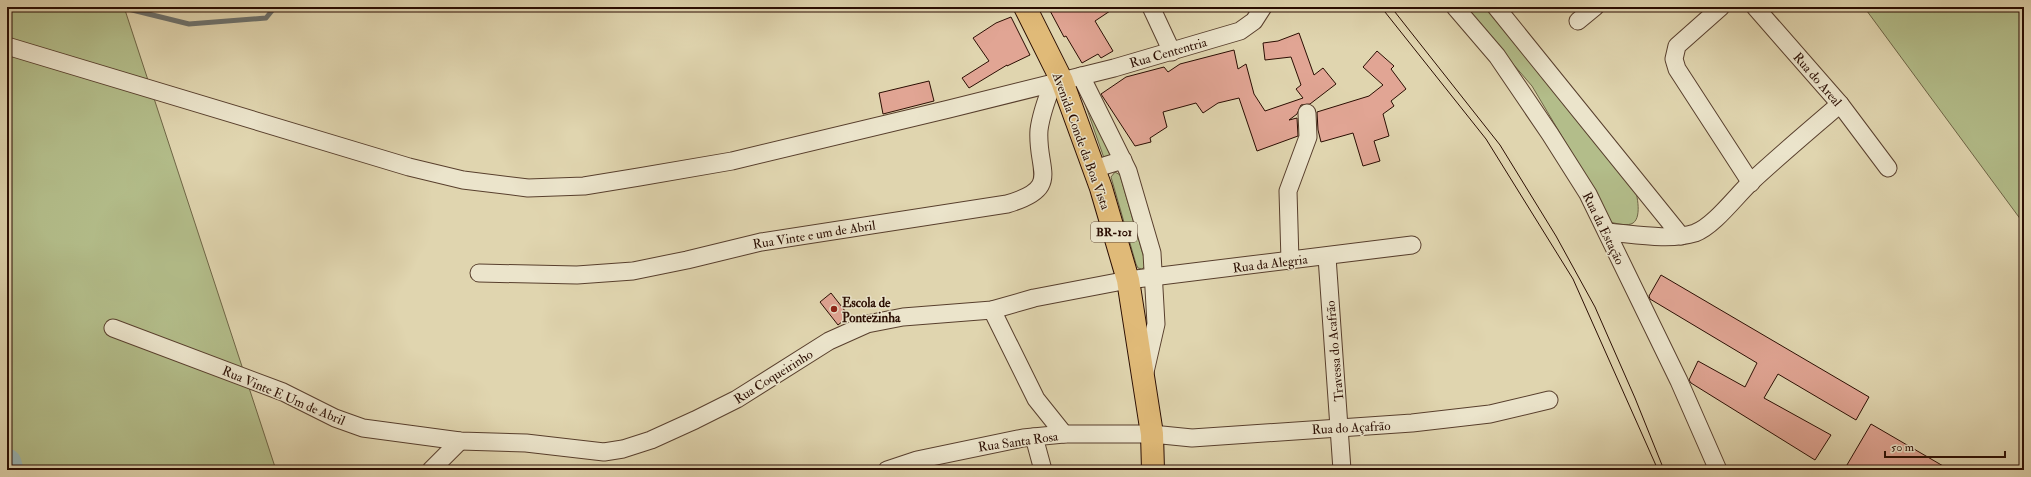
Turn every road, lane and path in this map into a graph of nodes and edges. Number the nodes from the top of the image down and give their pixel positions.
1 (1025, 7) edge
2 (1151, 7) edge
3 (1263, 7) edge
4 (1496, 7) edge
5 (1595, 7) edge
6 (1721, 7) edge
7 (1755, 7) edge
8 (1460, 8) edge
9 (1578, 21) dead end
10 (7, 46) edge
11 (1172, 52) junction
12 (1065, 80) junction
13 (1840, 104) junction
14 (1307, 114) dead end
15 (1123, 160) junction
16 (1888, 168) dead end
17 (1094, 170) junction
18 (1751, 182) junction
19 (1607, 232) junction
20 (1681, 236) junction
21 (1412, 245) dead end
22 (1327, 256) junction
23 (1290, 261) junction
24 (479, 273) dead end
25 (1154, 277) junction
26 (1128, 280) junction
27 (992, 310) junction
28 (113, 328) dead end
29 (1143, 380) junction
30 (1549, 400) dead end
31 (1340, 428) junction
32 (1064, 434) junction
33 (1152, 434) junction
34 (1034, 437) junction
35 (460, 441) junction
36 (431, 470) edge
37 (887, 470) edge
38 (1043, 470) edge
39 (1153, 470) edge
40 (1342, 470) edge
41 (1718, 470) edge

1 - 12 main road, Avenida Conde da Boa Vista / BR-101
2 - 11 street
3 - 11 street, Rua Cententria
4 - 20 street
5 - 9 street
6 - 18 street
7 - 13 street, Rua do Areal
8 - 19 street, Rua da Estação
10 - 12 street, Rua Cententria
11 - 12 street, Rua Cententria
12 - 15 street
12 - 17 main road, Avenida Conde da Boa Vista / BR-101
12 - 24 street, Rua Vinte e um de Abril
13 - 16 street, Rua do Areal
13 - 18 street
14 - 23 street
15 - 17 street
15 - 25 street
17 - 26 main road, Avenida Conde da Boa Vista / BR-101
18 - 20 street
19 - 20 street
19 - 41 street, Rua da Estação
21 - 22 street, Rua da Alegria
22 - 23 street, Rua da Alegria
22 - 31 street, Travessa do Acafrão
23 - 25 street, Rua da Alegria
25 - 26 street, Rua da Alegria
25 - 29 street
26 - 27 street, Rua Coqueirinho
26 - 29 main road, Avenida Conde da Boa Vista / BR-101
27 - 32 street
27 - 35 street, Rua Coqueirinho
28 - 35 street, Rua Vinte E Um de Abril
29 - 33 main road, Avenida Conde da Boa Vista / BR-101
30 - 31 street, Rua do Açafrão
31 - 33 street, Rua do Açafrão
31 - 40 street, Travessa do Acafrão
32 - 33 street, Rua Santa Rosa
32 - 34 street, Rua Santa Rosa
33 - 39 main road, Avenida Conde da Boa Vista / BR-101
34 - 37 street, Rua Santa Rosa
34 - 38 street
35 - 36 street

